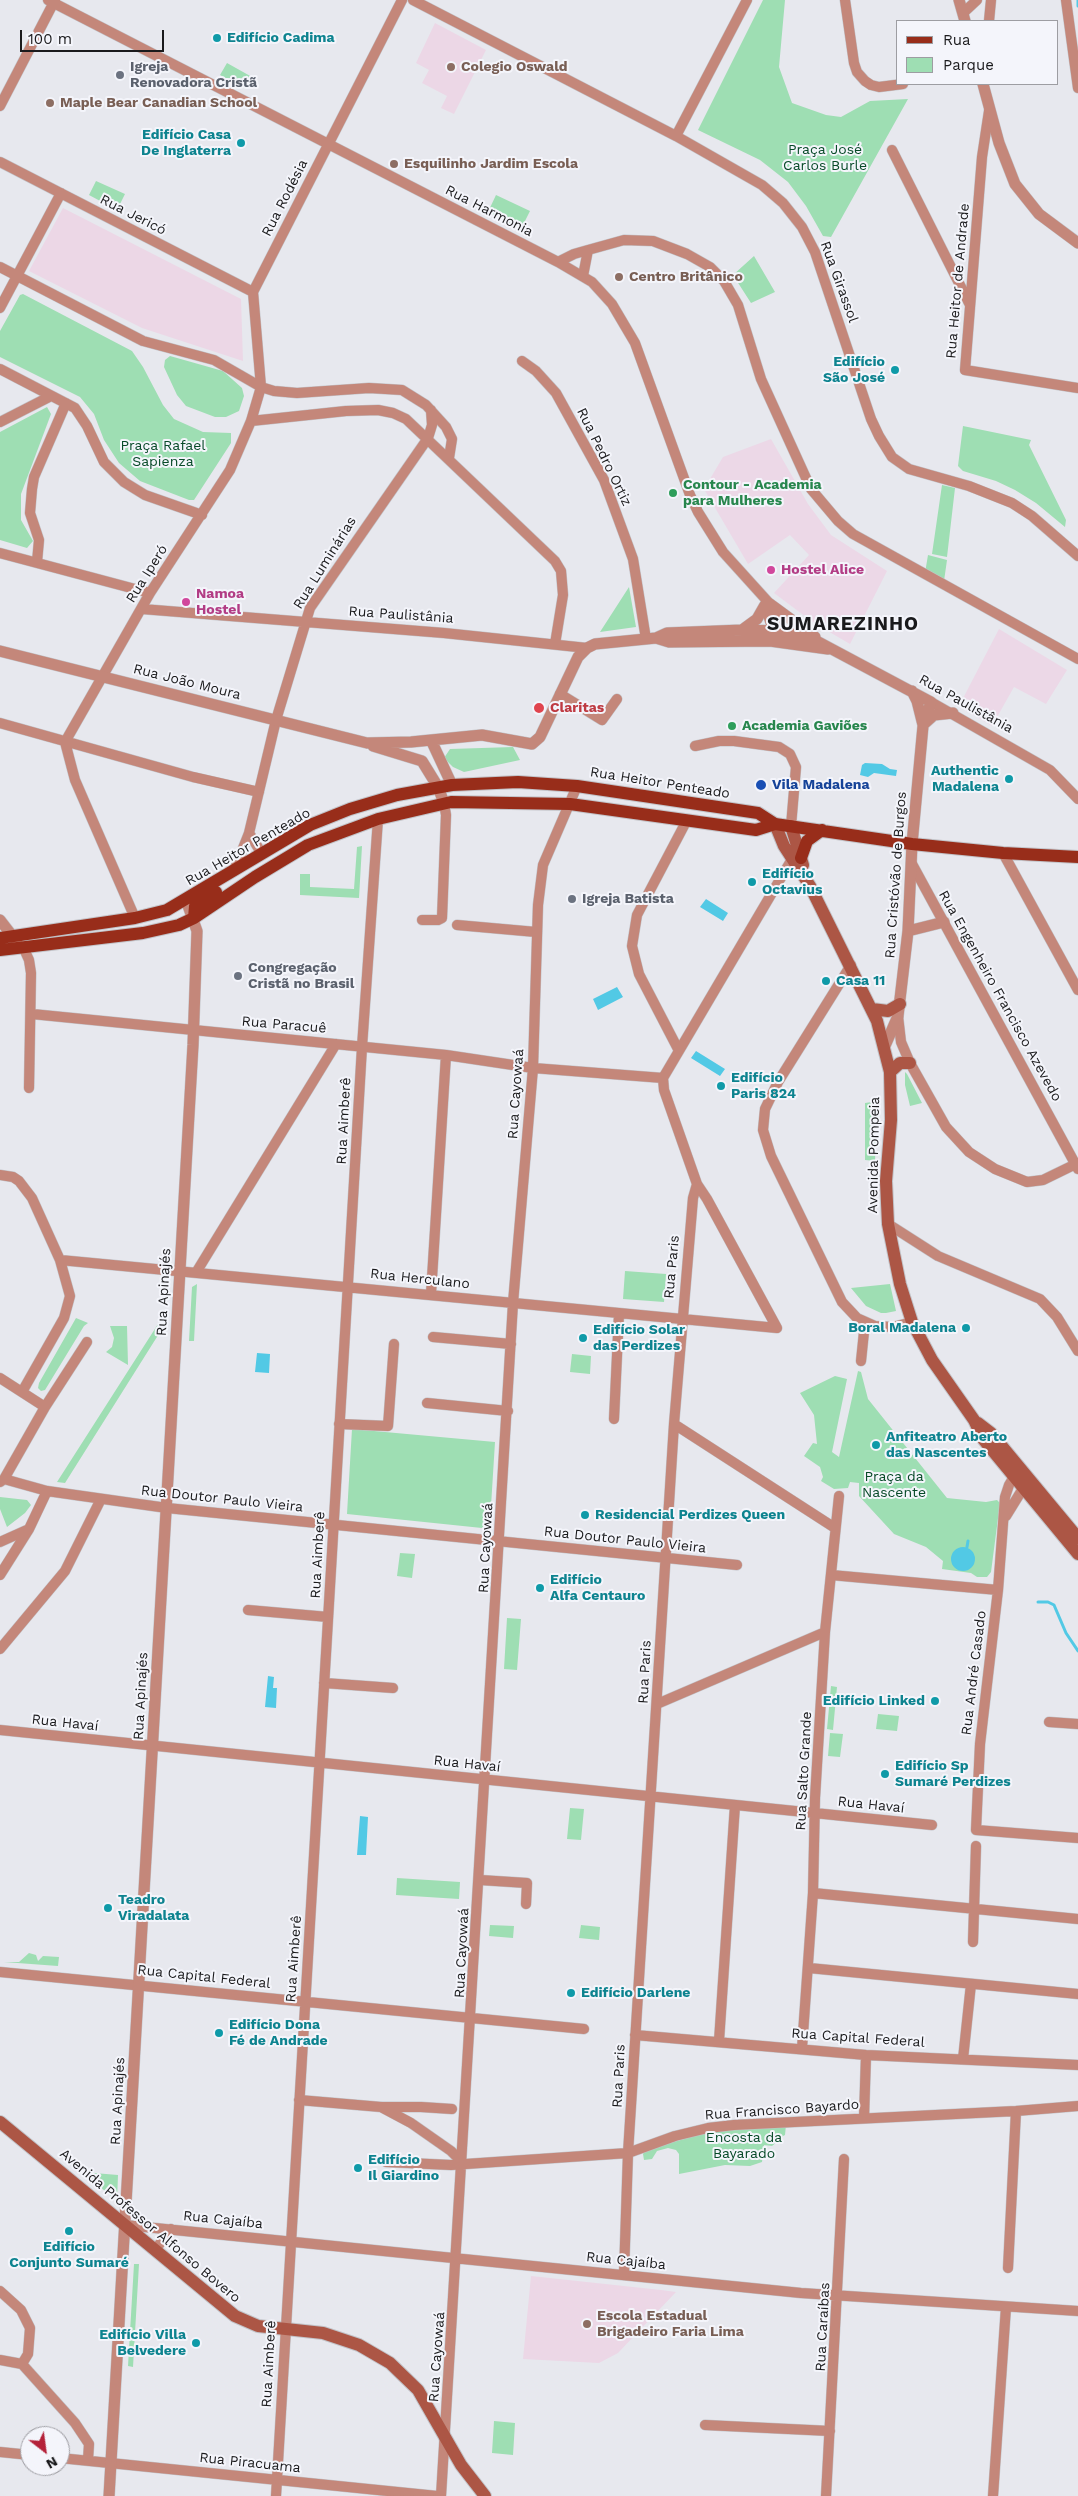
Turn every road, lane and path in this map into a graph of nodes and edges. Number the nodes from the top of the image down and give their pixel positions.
1 (402, 0) edge
2 (413, 0) edge
3 (747, 0) edge
4 (845, 0) edge
5 (959, 0) edge
6 (991, 0) edge
7 (1066, 0) edge
8 (52, 1) edge
9 (968, 9) edge
10 (989, 20) edge
11 (896, 85) edge
12 (983, 85) edge
13 (1078, 88) edge
14 (0, 106) edge
15 (990, 110) junction
16 (676, 136) junction
17 (328, 143) junction
18 (892, 150) dead end
19 (0, 162) edge
20 (61, 194) junction
21 (1078, 243) edge
22 (588, 250) junction
23 (558, 262) junction
24 (0, 267) edge
25 (17, 276) junction
26 (583, 276) junction
27 (253, 292) junction
28 (969, 303) junction
29 (0, 308) edge
30 (522, 361) dead end
31 (0, 369) edge
32 (261, 387) junction
33 (1078, 388) edge
34 (51, 396) junction
35 (66, 402) junction
36 (431, 410) junction
37 (251, 421) junction
38 (0, 422) edge
39 (428, 438) junction
40 (449, 458) junction
41 (202, 515) junction
42 (0, 553) edge
43 (1078, 556) edge
44 (37, 562) junction
45 (150, 593) junction
46 (766, 602) junction
47 (142, 608) junction
48 (304, 622) junction
49 (742, 630) junction
50 (776, 636) junction
51 (651, 639) junction
52 (555, 644) junction
53 (587, 648) junction
54 (830, 649) junction
55 (0, 651) edge
56 (1078, 659) edge
57 (101, 676) junction
58 (912, 691) junction
59 (560, 694) junction
60 (617, 699) dead end
61 (931, 702) junction
62 (954, 713) junction
63 (276, 720) junction
64 (0, 723) edge
65 (923, 726) junction
66 (431, 740) junction
67 (65, 742) junction
68 (367, 742) junction
69 (695, 746) dead end
70 (452, 785) junction
71 (576, 786) junction
72 (438, 787) junction
73 (259, 792) junction
74 (1078, 799) edge
75 (444, 803) junction
76 (570, 804) junction
77 (378, 819) junction
78 (687, 820) junction
79 (775, 824) junction
80 (791, 826) junction
81 (822, 830) junction
82 (248, 833) junction
83 (912, 844) junction
84 (262, 854) junction
85 (1003, 854) junction
86 (1078, 858) edge
87 (796, 859) junction
88 (912, 864) junction
89 (231, 873) junction
90 (255, 877) junction
91 (186, 900) junction
92 (135, 918) junction
93 (194, 918) junction
94 (0, 920) edge
95 (422, 920) dead end
96 (944, 922) junction
97 (457, 925) dead end
98 (536, 932) junction
99 (908, 932) junction
100 (6, 937) edge
101 (24, 949) junction
102 (0, 950) edge
103 (851, 965) junction
104 (1078, 990) edge
105 (872, 1008) junction
106 (899, 1010) junction
107 (32, 1014) junction
108 (194, 1030) junction
109 (336, 1044) junction
110 (362, 1047) junction
111 (884, 1048) junction
112 (678, 1049) junction
113 (446, 1055) junction
114 (910, 1063) junction
115 (533, 1068) junction
116 (890, 1072) junction
117 (663, 1078) junction
118 (29, 1088) dead end
119 (1077, 1165) edge
120 (0, 1175) edge
121 (697, 1184) junction
122 (888, 1224) junction
123 (60, 1260) junction
124 (181, 1270) junction
125 (197, 1271) junction
126 (348, 1286) junction
127 (431, 1294) junction
128 (513, 1303) junction
129 (620, 1313) junction
130 (682, 1320) junction
131 (865, 1322) junction
132 (912, 1322) junction
133 (433, 1337) dead end
134 (87, 1342) dead end
135 (394, 1344) dead end
136 (511, 1344) junction
137 (1078, 1351) edge
138 (861, 1361) dead end
139 (0, 1378) edge
140 (22, 1392) junction
141 (427, 1403) dead end
142 (44, 1407) junction
143 (508, 1411) junction
144 (614, 1419) dead end
145 (339, 1424) junction
146 (674, 1424) junction
147 (1017, 1472) junction
148 (2, 1480) edge
149 (1026, 1483) junction
150 (47, 1491) junction
151 (839, 1496) dead end
152 (101, 1499) junction
153 (167, 1508) junction
154 (1004, 1519) junction
155 (333, 1524) junction
156 (835, 1528) junction
157 (29, 1529) junction
158 (1078, 1538) edge
159 (500, 1541) junction
160 (0, 1542) edge
161 (1078, 1554) edge
162 (666, 1558) junction
163 (737, 1565) dead end
164 (0, 1575) edge
165 (831, 1575) junction
166 (998, 1590) junction
167 (248, 1610) dead end
168 (328, 1617) junction
169 (825, 1632) junction
170 (0, 1648) edge
171 (324, 1682) junction
172 (393, 1688) dead end
173 (657, 1704) junction
174 (1049, 1722) dead end
175 (1078, 1724) edge
176 (0, 1730) edge
177 (153, 1746) junction
178 (320, 1763) junction
179 (486, 1780) junction
180 (652, 1796) junction
181 (735, 1805) junction
182 (815, 1812) junction
183 (932, 1825) dead end
184 (1078, 1838) edge
185 (976, 1846) dead end
186 (480, 1880) junction
187 (813, 1893) junction
188 (526, 1904) dead end
189 (975, 1909) junction
190 (1078, 1919) edge
191 (973, 1942) dead end
192 (809, 1968) junction
193 (0, 1972) edge
194 (970, 1984) junction
195 (140, 1985) junction
196 (1078, 1994) edge
197 (305, 2001) junction
198 (472, 2018) junction
199 (584, 2029) dead end
200 (636, 2035) junction
201 (719, 2041) junction
202 (802, 2048) junction
203 (866, 2054) junction
204 (963, 2059) junction
205 (1078, 2065) edge
206 (299, 2100) junction
207 (1078, 2106) edge
208 (381, 2107) junction
209 (452, 2109) dead end
210 (1016, 2111) junction
211 (864, 2118) junction
212 (0, 2122) edge
213 (628, 2153) junction
214 (844, 2159) dead end
215 (386, 2162) dead end
216 (462, 2162) junction
217 (125, 2225) junction
218 (171, 2229) junction
219 (291, 2241) junction
220 (155, 2250) junction
221 (457, 2257) junction
222 (1008, 2268) dead end
223 (624, 2274) junction
224 (0, 2292) edge
225 (838, 2296) junction
226 (1006, 2307) junction
227 (1078, 2311) edge
228 (285, 2329) junction
229 (0, 2360) edge
230 (22, 2364) junction
231 (704, 2425) dead end
232 (830, 2431) junction
233 (446, 2437) junction
234 (0, 2452) edge
235 (20, 2454) edge
236 (70, 2459) edge
237 (88, 2460) junction
238 (111, 2463) junction
239 (277, 2479) junction
240 (109, 2496) edge
241 (276, 2496) edge
242 (437, 2496) edge
243 (441, 2496) edge
244 (485, 2496) edge
245 (826, 2496) edge
246 (993, 2496) edge

1 - 17 street, Rua Rodésia
2 - 16 street, Rua Girassol
3 - 16 street
4 - 11 street
5 - 9 street
6 - 10 street
7 - 13 street
8 - 14 street
8 - 17 street, Rua Harmonia
12 - 15 street
15 - 21 street
15 - 28 street, Rua Heitor de Andrade
16 - 43 street, Rua Girassol
17 - 23 street, Rua Harmonia
17 - 27 street, Rua Rodésia
18 - 28 street
19 - 20 street, Rua Jericó
20 - 25 street
20 - 27 street, Rua Jericó
22 - 23 street
22 - 26 street
22 - 56 street
23 - 26 street, Rua Harmonia
24 - 25 street
25 - 29 street
25 - 32 street
26 - 46 street, Rua Harmonia
27 - 32 street
28 - 33 street, Rua Heitor de Andrade
30 - 51 street, Rua Pedro Ortiz
31 - 34 street
32 - 36 street
32 - 37 street
34 - 35 street
34 - 38 street
35 - 41 street
35 - 44 street
36 - 39 street, Rua Luminárias
36 - 40 street
37 - 39 street
37 - 41 street, Rua Iperó
39 - 40 street
39 - 48 street, Rua Luminárias
40 - 52 street
41 - 45 street, Rua Iperó
42 - 44 street
44 - 45 street
45 - 47 street, Rua Iperó
46 - 49 street
46 - 50 street, Rua Harmonia
46 - 54 street
47 - 48 street, Rua Paulistânia
47 - 57 street, Rua Iperó
48 - 52 street, Rua Paulistânia
48 - 63 street, Rua Luminárias
49 - 50 street, Rua Paulistânia
49 - 51 street, Rua Paulistânia
50 - 51 street, Rua Paulistânia
50 - 54 street, Rua Paulistânia
51 - 53 street, Rua Paulistânia
52 - 53 street, Rua Paulistânia
53 - 59 street, Rua João Moura
54 - 58 street, Rua Paulistânia
55 - 57 street, Rua João Moura
57 - 63 street, Rua João Moura
57 - 67 street, Rua Iperó
58 - 61 street, Rua Paulistânia
58 - 65 street
59 - 60 street
59 - 66 street, Rua João Moura
61 - 62 street, Rua Paulistânia
61 - 65 street, Rua Cristóvão de Burgos
62 - 65 street
62 - 74 street, Rua Paulistânia
63 - 68 street, Rua João Moura
63 - 73 street, Rua Luminárias
64 - 67 street
65 - 83 street, Rua Cristóvão de Burgos
66 - 68 street, Rua João Moura
66 - 70 street
67 - 73 street
67 - 92 street
68 - 72 street, Rua João Moura
69 - 80 street
70 - 71 main road, Rua Heitor Penteado
70 - 72 main road, Rua Heitor Penteado
71 - 76 street, Rua Cayowaá
71 - 79 main road, Rua Heitor Penteado
72 - 75 street, Rua João Moura
72 - 84 main road, Rua Heitor Penteado
73 - 82 street, Rua Luminárias
75 - 76 main road, Rua Heitor Penteado
75 - 77 main road, Rua Heitor Penteado
75 - 95 street
76 - 78 main road, Rua Heitor Penteado
76 - 98 street, Rua Cayowaá
77 - 90 main road, Rua Heitor Penteado
77 - 110 street, Rua Aimberê
78 - 79 main road, Rua Heitor Penteado
78 - 112 street
79 - 80 main road, Rua Heitor Penteado
79 - 87 main road, Avenida Pompeia
80 - 81 main road, Rua Heitor Penteado
80 - 87 main road, Avenida Pompeia
81 - 83 main road, Rua Heitor Penteado
81 - 87 main road
82 - 84 street
82 - 89 street, Rua Luminárias
83 - 85 main road, Rua Heitor Penteado
83 - 88 street, Rua Cristóvão de Burgos
84 - 89 main road, Rua Heitor Penteado
84 - 90 main road
85 - 86 main road, Rua Heitor Penteado
85 - 104 street
87 - 103 main road, Avenida Pompeia
87 - 112 street
88 - 96 street, Rua Engenheiro Francisco Azevedo
88 - 99 street, Rua Cristóvão de Burgos
89 - 91 main road, Rua Heitor Penteado
89 - 93 main road
90 - 93 main road, Rua Heitor Penteado
91 - 92 main road, Rua Heitor Penteado
91 - 93 street, Rua Apinajés
92 - 100 main road, Rua Heitor Penteado
93 - 101 main road, Rua Heitor Penteado
93 - 108 street, Rua Apinajés
94 - 100 street
96 - 99 street
96 - 119 street, Rua Engenheiro Francisco Azevedo
97 - 98 street
98 - 115 street, Rua Cayowaá
99 - 106 street, Rua Cristóvão de Burgos
100 - 101 street
101 - 102 main road, Rua Heitor Penteado
101 - 107 street
103 - 105 main road, Avenida Pompeia
103 - 131 street
105 - 106 main road
105 - 111 main road, Avenida Pompeia
106 - 111 street, Rua Cristóvão de Burgos
106 - 114 street
107 - 108 street, Rua Paracuê
107 - 118 street
108 - 109 street, Rua Paracuê
108 - 124 street, Rua Apinajés
109 - 110 street, Rua Paracuê
109 - 125 street
110 - 113 street, Rua Paracuê
110 - 126 street, Rua Aimberê
111 - 116 main road, Avenida Pompeia
112 - 117 street
113 - 115 street, Rua Paracuê
113 - 127 street
114 - 116 main road
114 - 119 street
115 - 117 street, Rua Paracuê
115 - 128 street, Rua Cayowaá
116 - 122 main road, Avenida Pompeia
117 - 121 street
120 - 123 street
121 - 130 street, Rua Paris
121 - 130 street, Rua Herculano
122 - 132 main road, Avenida Pompeia
122 - 137 street
123 - 124 street, Rua Herculano
123 - 140 street
124 - 125 street, Rua Herculano
124 - 153 street, Rua Apinajés
125 - 126 street, Rua Herculano
126 - 127 street, Rua Herculano
126 - 145 street, Rua Aimberê
127 - 128 street, Rua Herculano
128 - 129 street, Rua Herculano
128 - 136 street, Rua Cayowaá
129 - 130 street, Rua Herculano
129 - 144 street
130 - 146 street, Rua Paris
131 - 132 street
131 - 138 street
132 - 147 main road, Avenida Pompeia
133 - 136 street
134 - 142 street
135 - 145 street
136 - 143 street, Rua Cayowaá
139 - 140 street
140 - 142 street
141 - 143 street
142 - 148 street
143 - 159 street, Rua Cayowaá
145 - 155 street, Rua Aimberê
146 - 156 street
146 - 162 street, Rua Paris
147 - 149 main road, Avenida Pompeia
147 - 154 street, Rua André Casado
148 - 150 street, Rua Doutor Paulo Vieira
149 - 154 street, Rua André Casado
149 - 158 main road
149 - 161 main road
150 - 152 street, Rua Doutor Paulo Vieira
150 - 157 street
151 - 156 street, Rua Salto Grande
152 - 153 street, Rua Doutor Paulo Vieira
152 - 170 street
153 - 155 street, Rua Doutor Paulo Vieira
153 - 177 street, Rua Apinajés
154 - 166 street, Rua André Casado
155 - 159 street, Rua Doutor Paulo Vieira
155 - 168 street, Rua Aimberê
156 - 165 street, Rua Salto Grande
157 - 160 street
157 - 164 street
159 - 162 street, Rua Doutor Paulo Vieira
159 - 179 street, Rua Cayowaá
162 - 163 street, Rua Doutor Paulo Vieira
162 - 173 street, Rua Paris
165 - 166 street
165 - 169 street, Rua Salto Grande
166 - 184 street, Rua André Casado
167 - 168 street
168 - 171 street, Rua Aimberê
169 - 173 street
169 - 182 street, Rua Salto Grande
171 - 172 street
171 - 178 street, Rua Aimberê
173 - 180 street, Rua Paris
174 - 175 street
176 - 177 street, Rua Havaí
177 - 178 street, Rua Havaí
177 - 195 street, Rua Apinajés
178 - 179 street, Rua Havaí
178 - 197 street, Rua Aimberê
179 - 180 street, Rua Havaí
179 - 186 street, Rua Cayowaá
180 - 181 street, Rua Havaí
180 - 200 street, Rua Paris
181 - 182 street, Rua Havaí
181 - 201 street
182 - 183 street, Rua Havaí
182 - 187 street, Rua Salto Grande
185 - 189 street
186 - 188 street
186 - 198 street, Rua Cayowaá
187 - 189 street
187 - 192 street, Rua Salto Grande
189 - 190 street
189 - 191 street
192 - 194 street
192 - 202 street, Rua Salto Grande
193 - 195 street, Rua Capital Federal
194 - 196 street
194 - 204 street
195 - 197 street, Rua Capital Federal
195 - 217 street, Rua Apinajés
197 - 198 street, Rua Capital Federal
197 - 206 street, Rua Aimberê
198 - 199 street, Rua Capital Federal
198 - 216 street, Rua Cayowaá
200 - 201 street, Rua Capital Federal
200 - 213 street, Rua Paris
201 - 202 street, Rua Capital Federal
202 - 203 street, Rua Capital Federal
203 - 204 street, Rua Capital Federal
203 - 211 street
204 - 205 street, Rua Capital Federal
206 - 208 street
206 - 219 street, Rua Aimberê
207 - 210 street, Rua Francisco Bayardo
208 - 209 street
208 - 216 street
210 - 211 street, Rua Francisco Bayardo
210 - 222 street
211 - 213 street, Rua Francisco Bayardo
212 - 217 main road, Avenida Professor Alfonso Bovero
213 - 216 street, Rua Francisco Bayardo
213 - 223 street, Rua Paris
214 - 225 street, Rua Caraíbas
215 - 216 street, Rua Francisco Bayardo
216 - 221 street, Rua Cayowaá
217 - 218 street, Rua Cajaíba
217 - 220 main road, Avenida Professor Alfonso Bovero
217 - 238 street, Rua Apinajés
218 - 219 street, Rua Cajaíba
218 - 220 street, Rua Cajaíba
219 - 221 street, Rua Cajaíba
219 - 228 street, Rua Aimberê
220 - 228 main road, Avenida Professor Alfonso Bovero
221 - 223 street, Rua Cajaíba
221 - 233 street, Rua Cayowaá
223 - 225 street, Rua Cajaíba
224 - 230 street
225 - 226 street, Rua Cajaíba
225 - 232 street, Rua Caraíbas
226 - 227 street, Rua Cajaíba
226 - 246 street
228 - 233 main road, Avenida Professor Alfonso Bovero
228 - 239 street, Rua Aimberê
229 - 230 street
230 - 237 street
231 - 232 street
232 - 245 street, Rua Caraíbas
233 - 243 street, Rua Cayowaá
233 - 244 main road, Avenida Professor Alfonso Bovero
234 - 235 street
236 - 237 street, Rua Piracuama
237 - 238 street, Rua Piracuama
238 - 239 street, Rua Piracuama
238 - 240 street, Rua Apinajés
239 - 241 street, Rua Aimberê
239 - 242 street, Rua Piracuama

